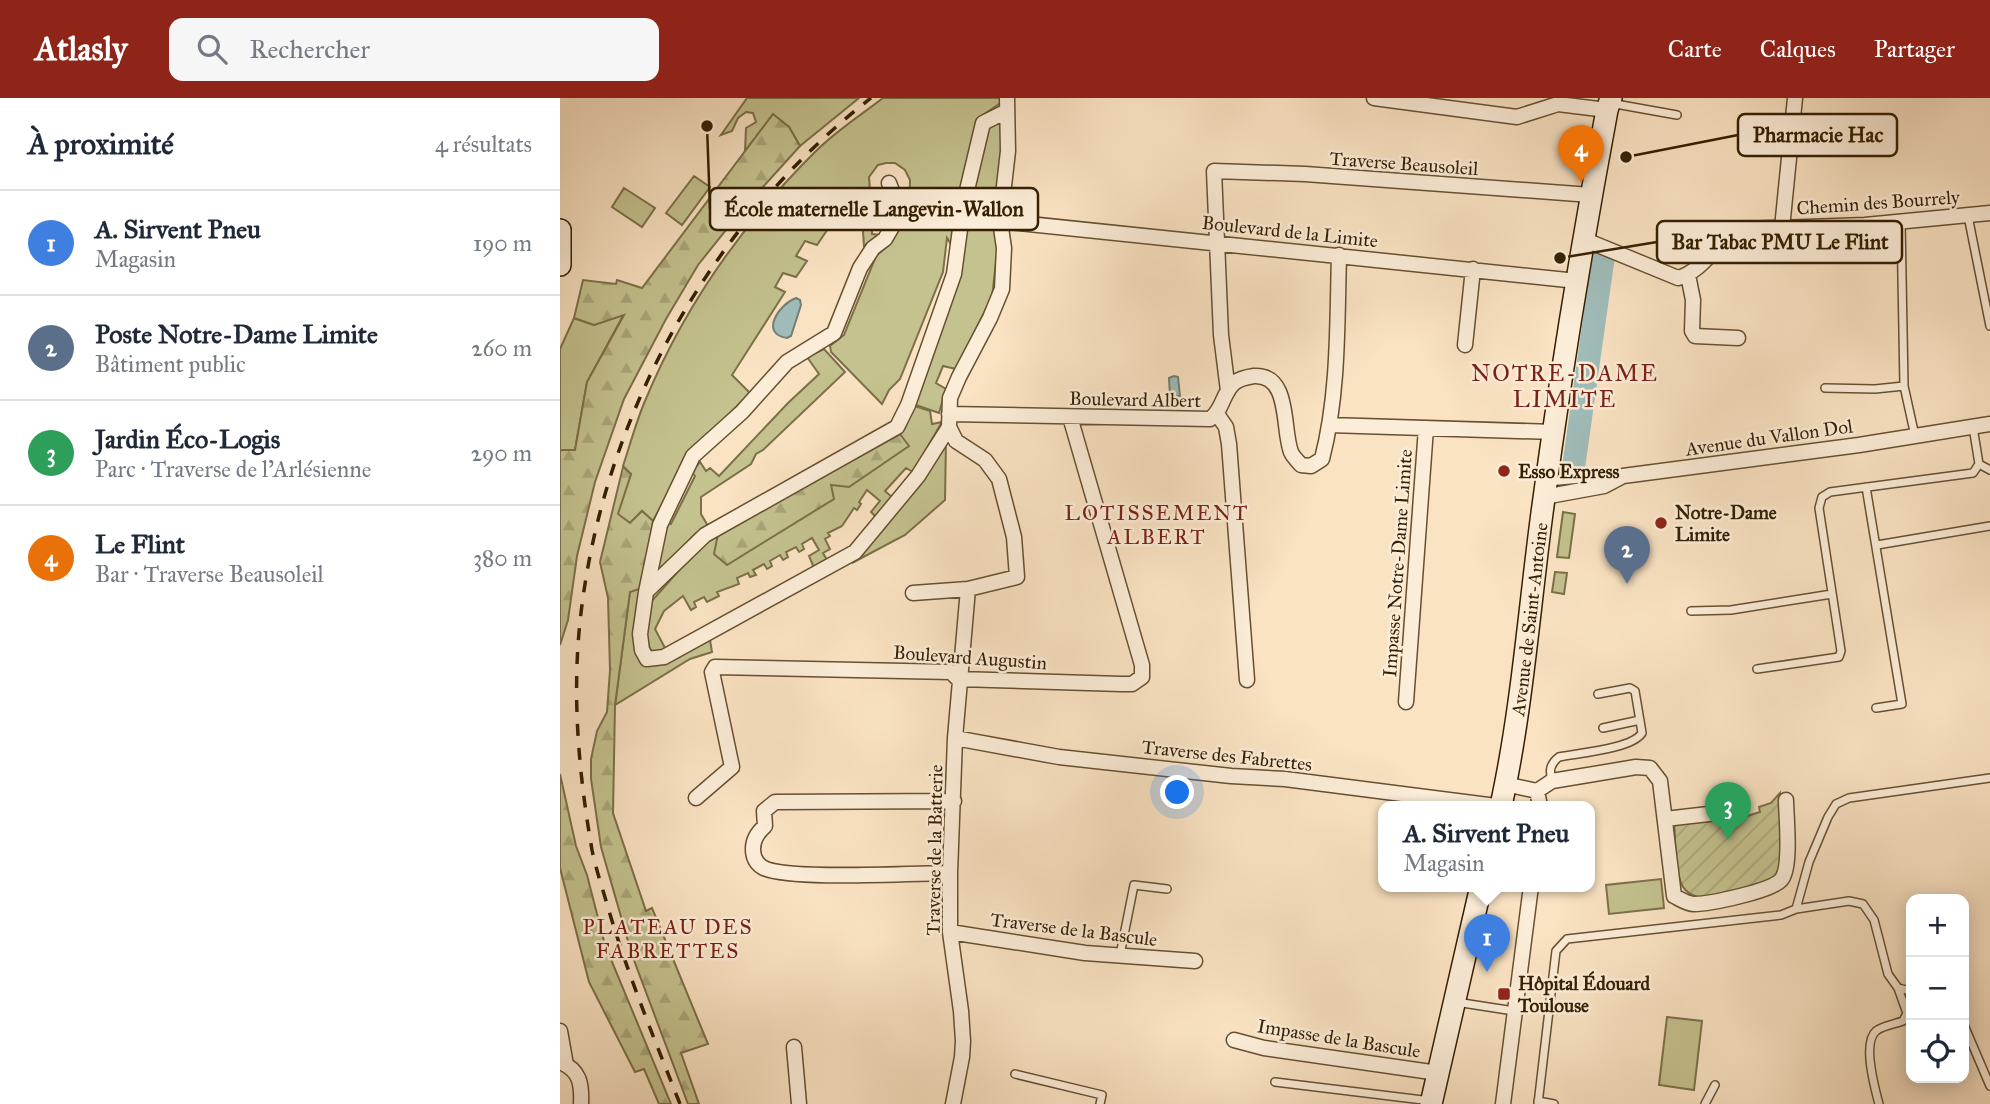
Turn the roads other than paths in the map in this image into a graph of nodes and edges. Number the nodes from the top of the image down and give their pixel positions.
1 (1374, 98) edge
2 (1795, 98) edge
3 (1609, 104) edge
4 (1007, 105) edge
5 (1677, 115) dead end
6 (889, 183) dead end
7 (1591, 195) junction
8 (1990, 213) edge
9 (1968, 216) junction
10 (1000, 221) junction
11 (1902, 222) junction
12 (1782, 228) junction
13 (560, 230) edge
14 (1583, 239) junction
15 (1216, 243) junction
16 (1339, 255) junction
17 (560, 265) edge
18 (1473, 270) junction
19 (1688, 275) junction
20 (1577, 281) junction
21 (1990, 326) edge
22 (1738, 338) dead end
23 (1465, 345) dead end
24 (1904, 386) junction
25 (1825, 388) dead end
26 (1228, 391) junction
27 (1217, 414) junction
28 (1070, 417) junction
29 (949, 421) junction
30 (1990, 424) edge
31 (1329, 425) junction
32 (1973, 427) junction
33 (1426, 428) junction
34 (1553, 432) junction
35 (1914, 436) junction
36 (1979, 464) junction
37 (1990, 470) edge
38 (1866, 487) junction
39 (1550, 496) junction
40 (1990, 526) edge
41 (1877, 545) junction
42 (968, 589) junction
43 (646, 593) junction
44 (913, 593) dead end
45 (1832, 594) junction
46 (1539, 611) dead end
47 (1691, 611) dead end
48 (1524, 662) junction
49 (1757, 669) dead end
50 (958, 679) junction
51 (1247, 680) dead end
52 (1598, 694) dead end
53 (1406, 702) dead end
54 (1876, 708) dead end
55 (1640, 720) junction
56 (1603, 727) dead end
57 (955, 738) junction
58 (1990, 778) edge
59 (1552, 781) junction
60 (1505, 785) junction
61 (1536, 791) junction
62 (695, 798) dead end
63 (1786, 800) dead end
64 (954, 801) junction
65 (1459, 801) edge
66 (1500, 801) edge
67 (1539, 801) edge
68 (1726, 812) dead end
69 (1665, 819) junction
70 (950, 873) junction
71 (1167, 889) dead end
72 (1480, 892) edge
73 (1530, 892) edge
74 (1796, 909) junction
75 (950, 932) junction
76 (1120, 956) junction
77 (1195, 961) dead end
78 (1898, 988) junction
79 (1906, 990) edge
80 (1454, 1001) junction
81 (1514, 1011) junction
82 (560, 1031) edge
83 (1969, 1036) edge
84 (1234, 1040) dead end
85 (794, 1047) dead end
86 (563, 1063) edge
87 (1438, 1073) junction
88 (1015, 1074) dead end
89 (1275, 1082) dead end
90 (1715, 1085) dead end
91 (1990, 1086) edge
92 (1431, 1102) edge
93 (1538, 1103) edge
94 (581, 1104) edge
95 (799, 1104) edge
96 (953, 1104) edge
97 (1100, 1104) edge
98 (1503, 1104) edge
99 (1554, 1104) edge
100 (1705, 1104) edge
101 (1879, 1104) edge

1 - 3 street
2 - 12 street
3 - 5 lane
3 - 7 main road, Avenue de Saint-Antoine
4 - 10 street
4 - 43 street
6 - 43 street
7 - 14 main road, Avenue de Saint-Antoine
7 - 15 street, Traverse Beausoleil
8 - 9 street, Chemin des Bourrely
9 - 11 street, Chemin des Bourrely
9 - 21 lane
10 - 15 street, Boulevard de la Limite
10 - 29 street
11 - 12 street, Chemin des Bourrely
11 - 24 lane
12 - 19 street, Chemin des Bourrely
13 - 17 main road
14 - 19 street
14 - 20 main road, Avenue de Saint-Antoine
15 - 16 street, Boulevard de la Limite
15 - 26 street
16 - 18 street, Boulevard de la Limite
16 - 31 street, Boulevard Albert
18 - 20 street, Boulevard de la Limite
18 - 23 street
19 - 22 street
20 - 34 main road, Avenue de Saint-Antoine
24 - 25 lane
24 - 35 lane
26 - 27 street, Boulevard Albert
26 - 31 street, Boulevard Albert
27 - 28 street, Boulevard Albert
27 - 51 street
28 - 29 street, Boulevard Albert
28 - 50 street, Boulevard Augustin
29 - 42 street
29 - 43 street
30 - 32 street, Avenue du Vallon Dol
31 - 33 street
32 - 35 street, Avenue du Vallon Dol
32 - 36 lane
33 - 34 street
33 - 53 street, Impasse Notre-Dame Limite
34 - 39 main road, Avenue de Saint-Antoine
35 - 39 street, Avenue du Vallon Dol
36 - 37 lane
36 - 38 lane
38 - 41 lane
38 - 45 lane
39 - 48 main road, Avenue de Saint-Antoine
40 - 41 lane
41 - 54 lane
42 - 44 street
42 - 50 street, Traverse de la Batterie
45 - 47 lane
45 - 49 lane
46 - 48 lane
48 - 60 main road, Avenue de Saint-Antoine
50 - 57 street, Traverse de la Batterie
50 - 62 street, Boulevard Augustin
52 - 55 lane
55 - 56 lane
55 - 59 lane
57 - 64 street, Traverse de la Batterie
57 - 65 street, Traverse des Fabrettes
58 - 74 lane
59 - 61 street
59 - 69 street
60 - 61 street
60 - 66 main road, Avenue de Saint-Antoine
61 - 67 street
63 - 69 street
64 - 70 street, Traverse de la Batterie
64 - 70 street
68 - 69 street
70 - 75 street, Traverse de la Batterie
71 - 76 lane
72 - 80 main road
73 - 81 street
74 - 78 lane
74 - 93 lane
75 - 76 street, Traverse de la Bascule
75 - 96 street, Traverse de la Batterie
76 - 77 street, Traverse de la Bascule
78 - 79 lane
78 - 101 lane
80 - 81 lane
80 - 87 main road
81 - 98 street
82 - 86 street
83 - 91 lane
84 - 87 street, Impasse de la Bascule
85 - 95 street
86 - 94 street
87 - 92 main road
88 - 97 lane
89 - 92 lane
90 - 100 lane
93 - 99 lane

